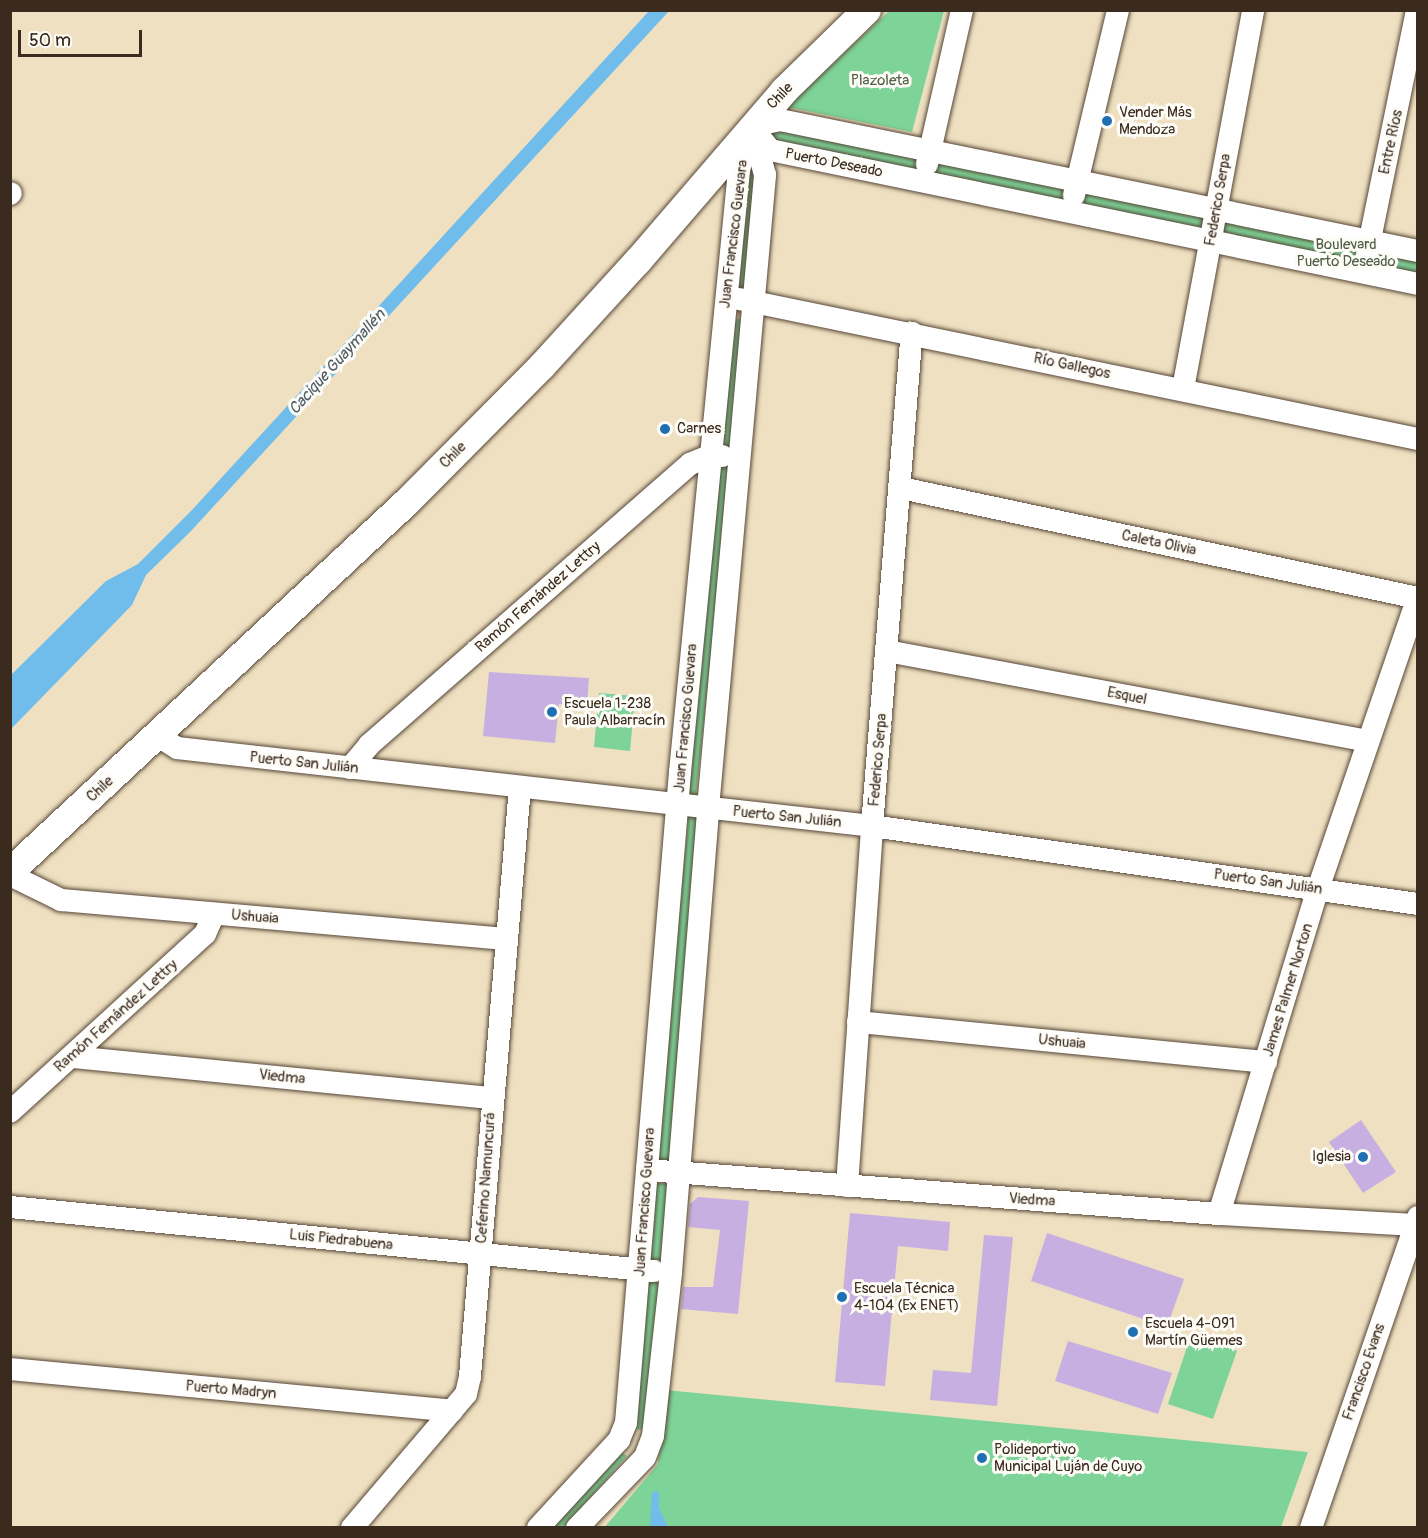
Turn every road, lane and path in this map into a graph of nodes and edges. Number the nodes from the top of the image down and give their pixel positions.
1 (867, 10) edge
2 (962, 10) edge
3 (1119, 10) edge
4 (1253, 10) edge
5 (1417, 10) edge
6 (752, 126) junction
7 (930, 150) junction
8 (1078, 180) junction
9 (923, 181) junction
10 (1215, 209) junction
11 (1070, 211) junction
12 (1210, 240) junction
13 (1370, 241) junction
14 (1418, 251) edge
15 (1363, 273) junction
16 (1418, 284) edge
17 (726, 297) junction
18 (753, 302) junction
19 (912, 333) junction
20 (1183, 389) junction
21 (1418, 439) edge
22 (711, 455) junction
23 (740, 457) junction
24 (901, 488) junction
25 (1417, 597) edge
26 (887, 651) junction
27 (158, 736) junction
28 (1368, 741) junction
29 (350, 768) junction
30 (520, 787) junction
31 (678, 805) junction
32 (708, 808) junction
33 (872, 826) junction
34 (10, 874) edge
35 (1318, 889) junction
36 (1418, 904) edge
37 (214, 914) junction
38 (506, 939) junction
39 (858, 1022) junction
40 (72, 1057) junction
41 (1266, 1062) junction
42 (492, 1098) junction
43 (10, 1112) edge
44 (647, 1170) junction
45 (680, 1172) junction
46 (847, 1186) junction
47 (10, 1207) edge
48 (1220, 1214) junction
49 (1417, 1222) edge
50 (481, 1254) junction
51 (640, 1270) junction
52 (671, 1272) junction
53 (10, 1369) edge
54 (452, 1411) junction
55 (619, 1440) junction
56 (645, 1457) junction
57 (352, 1527) edge
58 (538, 1527) edge
59 (577, 1527) edge
60 (1311, 1527) edge

1 - 6 main road, Chile
2 - 7 street
3 - 8 street
4 - 10 street, Federico Serpa
5 - 13 street, Entre Ríos
6 - 7 street, Puerto Deseado
6 - 9 street, Puerto Deseado
6 - 17 street, Juan Francisco Guevara
6 - 18 street, Juan Francisco Guevara
6 - 27 main road, Chile
7 - 8 street, Puerto Deseado
7 - 9 street
8 - 10 street, Puerto Deseado
8 - 11 street
9 - 11 street, Puerto Deseado
10 - 12 street, Federico Serpa
10 - 13 street, Puerto Deseado
11 - 12 street, Puerto Deseado
12 - 15 street, Puerto Deseado
12 - 20 street, Federico Serpa
13 - 14 street, Puerto Deseado
13 - 15 street, Entre Ríos
15 - 16 street, Puerto Deseado
17 - 18 street, Río Gallegos
17 - 22 street, Juan Francisco Guevara
18 - 19 street, Río Gallegos
18 - 23 street, Juan Francisco Guevara
19 - 20 street, Río Gallegos
19 - 24 street, Federico Serpa
20 - 21 street, Río Gallegos
22 - 23 street
22 - 29 street, Ramón Fernández Lettry
22 - 31 street, Juan Francisco Guevara
23 - 32 street, Juan Francisco Guevara
24 - 25 street, Caleta Olivia
24 - 26 street, Federico Serpa
25 - 28 street, James Palmer Norton
26 - 28 street, Esquel
26 - 33 street, Federico Serpa
27 - 29 street, Puerto San Julián
27 - 34 main road, Chile
28 - 35 street, James Palmer Norton
29 - 30 street, Puerto San Julián
30 - 31 street, Puerto San Julián
30 - 38 street, Ceferino Namuncurá
31 - 32 street, Puerto San Julián
31 - 44 street, Juan Francisco Guevara
32 - 33 street, Puerto San Julián
32 - 45 street, Juan Francisco Guevara
33 - 35 street, Puerto San Julián
33 - 39 street, Federico Serpa
34 - 37 street, Ushuaia
35 - 36 street, Puerto San Julián
35 - 41 street, James Palmer Norton
37 - 38 street, Ushuaia
37 - 40 street, Ramón Fernández Lettry
38 - 42 street, Ceferino Namuncurá
39 - 41 street, Ushuaia
39 - 46 street, Federico Serpa
40 - 42 street, Viedma
40 - 43 street, Ramón Fernández Lettry
41 - 48 street, James Palmer Norton
42 - 50 street, Ceferino Namuncurá
44 - 45 street, Viedma
44 - 51 street, Juan Francisco Guevara
45 - 46 street, Viedma
45 - 52 street, Juan Francisco Guevara
46 - 48 street, Viedma
47 - 50 street, Luis Piedrabuena
48 - 49 street, Viedma
49 - 60 street, Francisco Evans
50 - 51 street, Luis Piedrabuena
50 - 54 street, Ceferino Namuncurá
51 - 52 street, Luis Piedrabuena
51 - 55 street, Juan Francisco Guevara
52 - 56 street, Juan Francisco Guevara
53 - 54 street, Puerto Madryn
54 - 57 street, Ceferino Namuncurá
55 - 56 street
55 - 58 street, Juan Francisco Guevara
56 - 59 street, Juan Francisco Guevara

